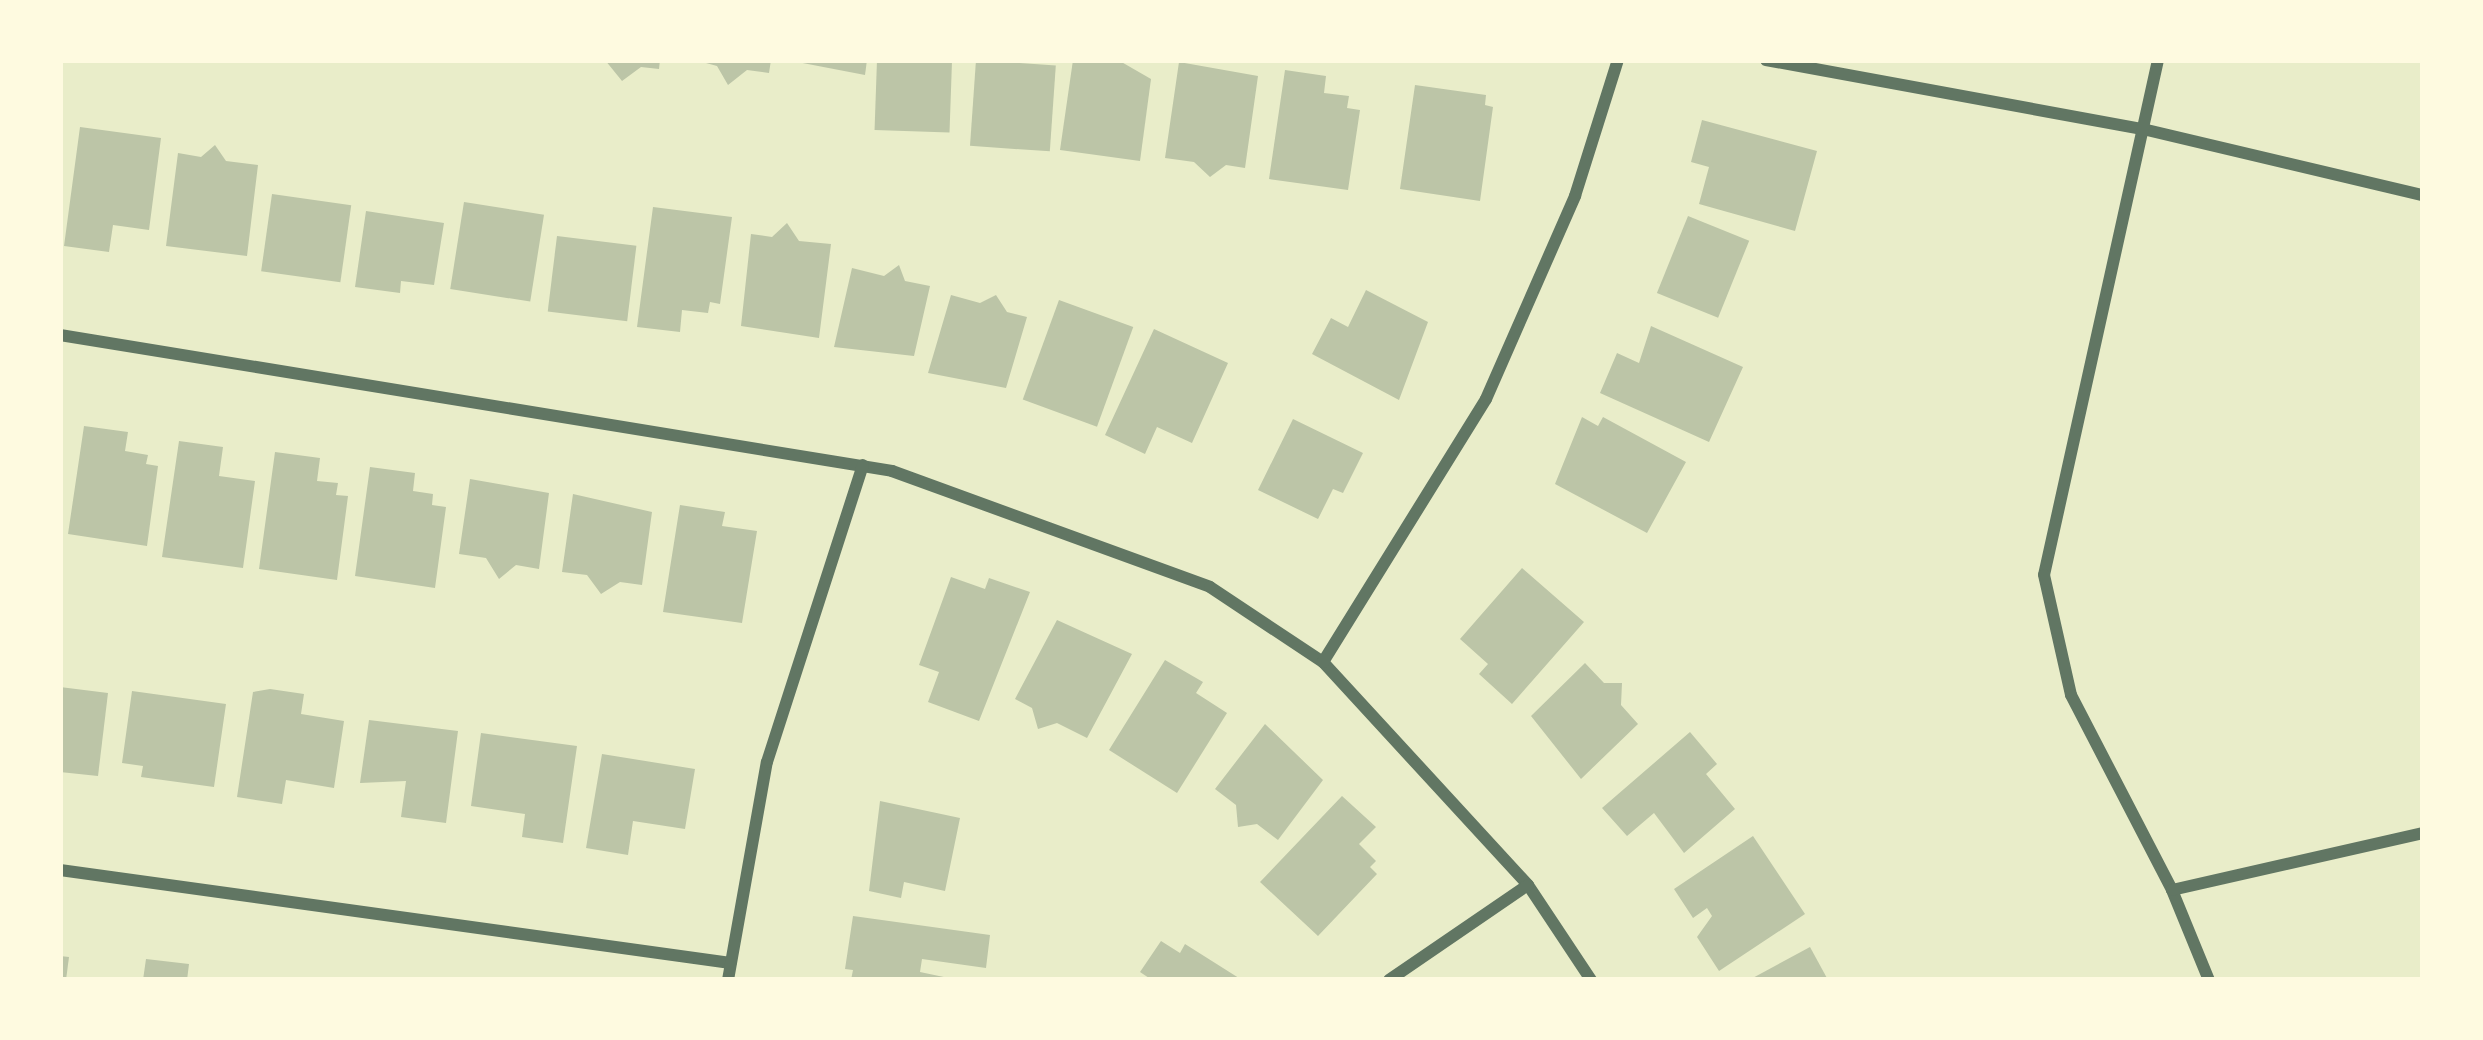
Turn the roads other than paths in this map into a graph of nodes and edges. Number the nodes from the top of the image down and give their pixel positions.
1 (1618, 60) edge
2 (1766, 60) edge
3 (2158, 60) edge
4 (2146, 130) junction
5 (2423, 195) edge
6 (60, 335) edge
7 (862, 464) junction
8 (1323, 662) junction
9 (2423, 832) edge
10 (60, 870) edge
11 (1528, 885) junction
12 (2173, 890) junction
13 (731, 963) junction
14 (728, 980) edge
15 (1389, 980) edge
16 (1591, 980) edge
17 (2209, 980) edge

1 - 8 street
2 - 4 street
3 - 4 street
4 - 5 street
4 - 12 street
6 - 7 street
7 - 8 street
7 - 13 street
8 - 11 street
9 - 12 street
10 - 13 street
11 - 15 street
11 - 16 street
12 - 17 street
13 - 14 street

